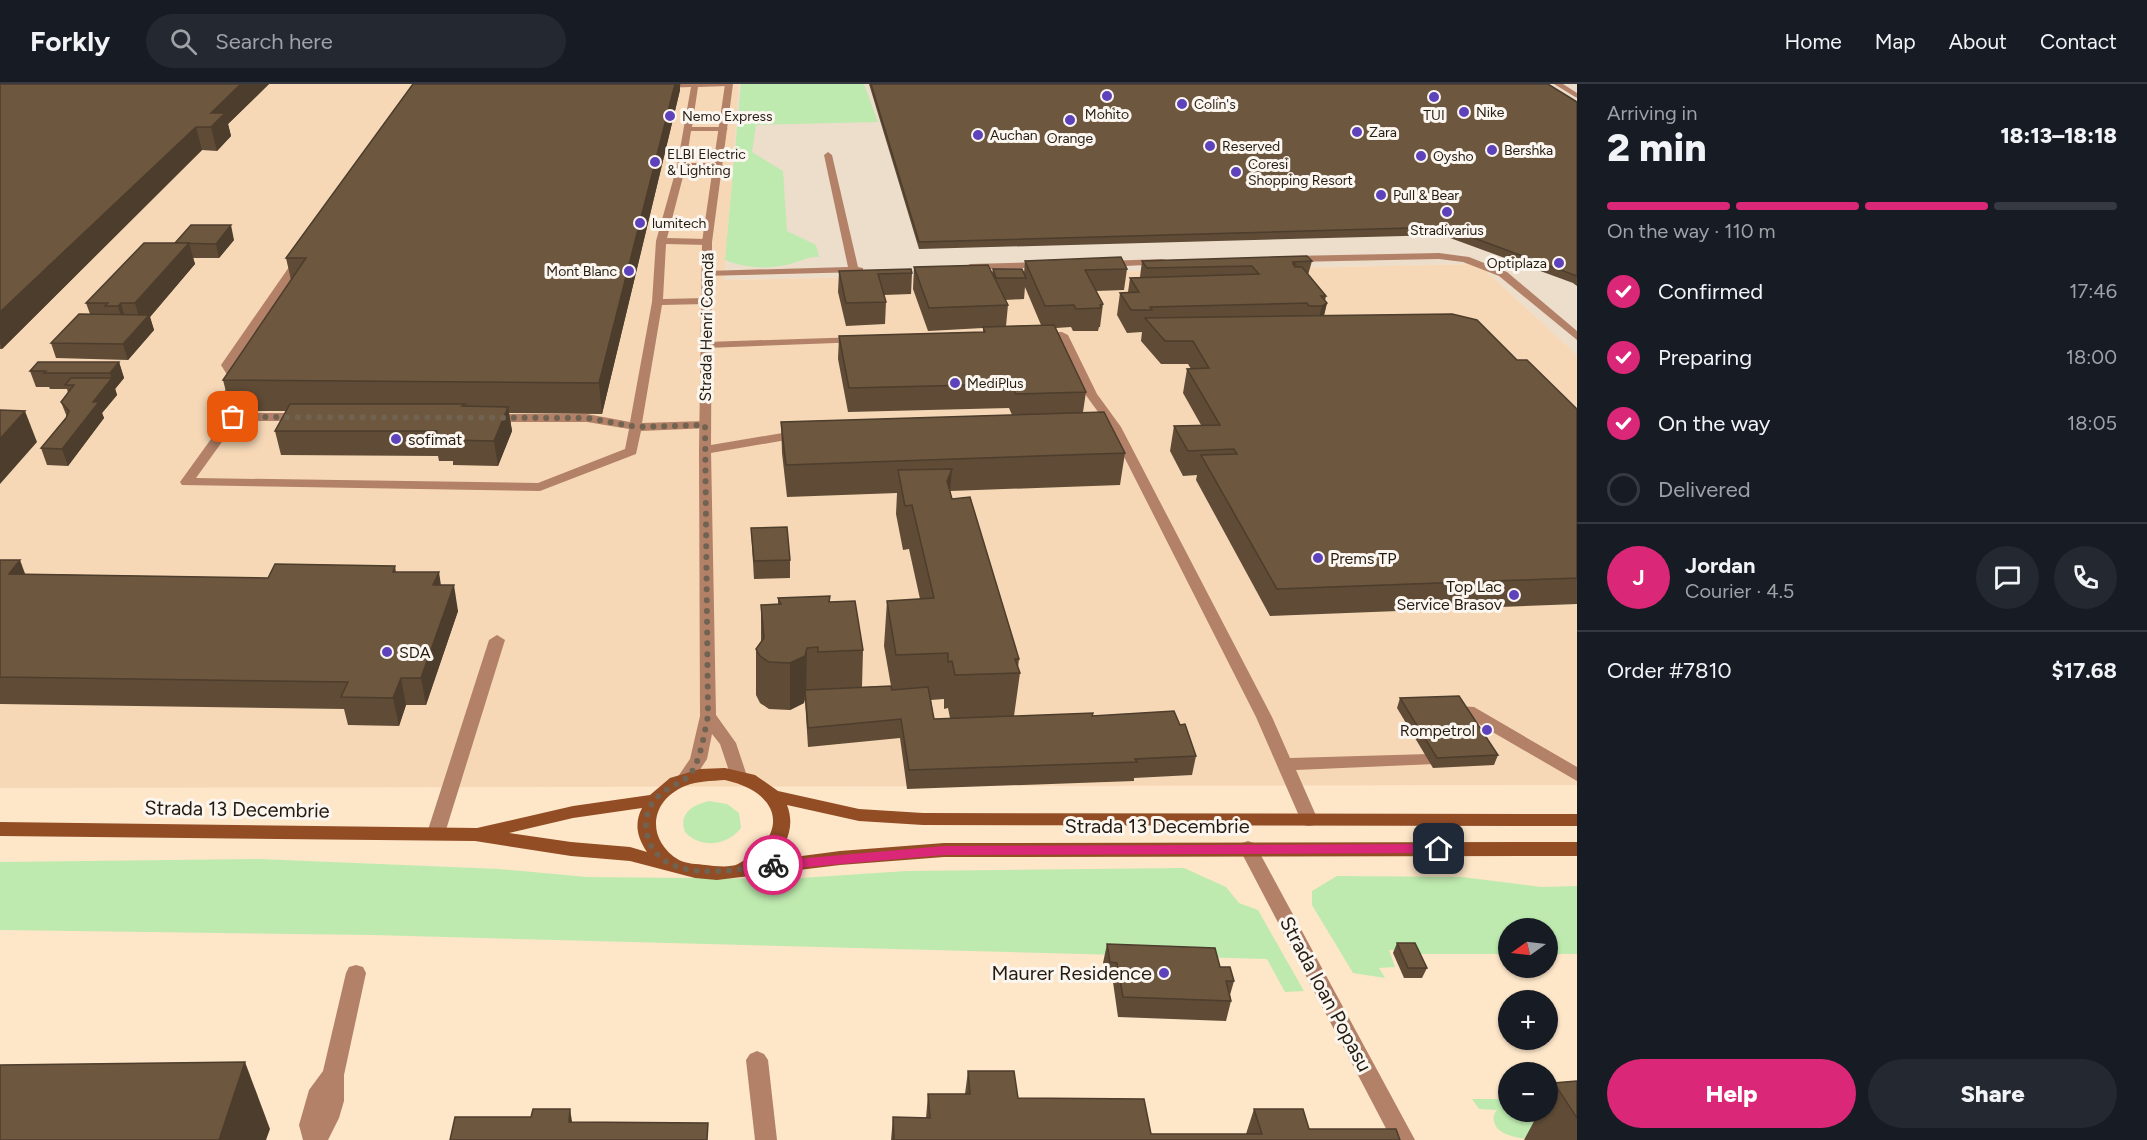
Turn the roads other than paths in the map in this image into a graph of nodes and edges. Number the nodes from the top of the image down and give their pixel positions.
1 (729, 84) edge
2 (1558, 84) edge
3 (694, 85) edge
4 (645, 86) edge
5 (1577, 96) edge
6 (688, 129) junction
7 (724, 129) junction
8 (828, 155) dead end
9 (681, 166) junction
10 (718, 166) junction
11 (660, 241) junction
12 (707, 242) junction
13 (306, 250) edge
14 (1285, 259) edge
15 (1177, 262) edge
16 (1093, 264) edge
17 (1057, 265) edge
18 (962, 268) edge
19 (866, 270) edge
20 (854, 271) junction
21 (706, 274) junction
22 (706, 301) junction
23 (657, 302) junction
24 (1026, 336) edge
25 (1577, 337) edge
26 (872, 340) edge
27 (706, 345) junction
28 (233, 417) junction
29 (316, 417) edge
30 (481, 418) edge
31 (705, 425) junction
32 (637, 427) junction
33 (814, 434) edge
34 (705, 450) junction
35 (497, 640) dead end
36 (1459, 711) edge
37 (708, 716) junction
38 (1429, 760) dead end
39 (1285, 764) junction
40 (738, 776) junction
41 (1577, 776) edge
42 (686, 778) junction
43 (774, 796) junction
44 (654, 800) junction
45 (1310, 820) junction
46 (1577, 820) edge
47 (0, 829) edge
48 (436, 833) junction
49 (474, 834) junction
50 (1248, 848) junction
51 (1577, 849) edge
52 (675, 865) junction
53 (739, 869) junction
54 (356, 973) dead end
55 (757, 1060) dead end
56 (314, 1140) edge
57 (766, 1140) edge
58 (1404, 1140) edge

1 - 3 street
1 - 7 street, Strada Henri Coandă
2 - 5 street
3 - 4 street
3 - 6 street
6 - 7 street
6 - 9 street
7 - 10 street, Strada Henri Coandă
8 - 20 street
9 - 10 street
9 - 11 street
10 - 12 street, Strada Henri Coandă
11 - 12 street
11 - 23 street
12 - 21 street, Strada Henri Coandă
13 - 28 street
14 - 25 street
15 - 16 street
17 - 18 street
19 - 20 street
20 - 21 street
21 - 22 street, Strada Henri Coandă
22 - 23 street
22 - 27 street, Strada Henri Coandă
23 - 32 street
24 - 39 street
26 - 27 street
27 - 31 street, Strada Henri Coandă
28 - 29 street
28 - 32 street
30 - 32 street
31 - 32 street
31 - 34 street, Strada Henri Coandă
33 - 34 street
34 - 37 street, Strada Henri Coandă
35 - 48 street
36 - 41 street
37 - 40 street
37 - 42 street, Strada Henri Coandă
38 - 39 street
39 - 45 street
40 - 42 main road, Strada 13 Decembrie
40 - 43 main road, Strada 13 Decembrie
42 - 44 main road, Strada 13 Decembrie
43 - 45 main road, Strada 13 Decembrie
43 - 53 main road, Strada 13 Decembrie
44 - 49 main road, Strada 13 Decembrie
44 - 52 main road, Strada 13 Decembrie
45 - 46 main road, Strada 13 Decembrie
47 - 48 main road, Strada 13 Decembrie
48 - 49 main road, Strada 13 Decembrie
49 - 52 main road, Strada 13 Decembrie
50 - 51 main road, Strada 13 Decembrie
50 - 53 main road, Strada 13 Decembrie
50 - 58 street, Strada Ioan Popasu
52 - 53 main road, Strada 13 Decembrie
54 - 56 street
55 - 57 street

